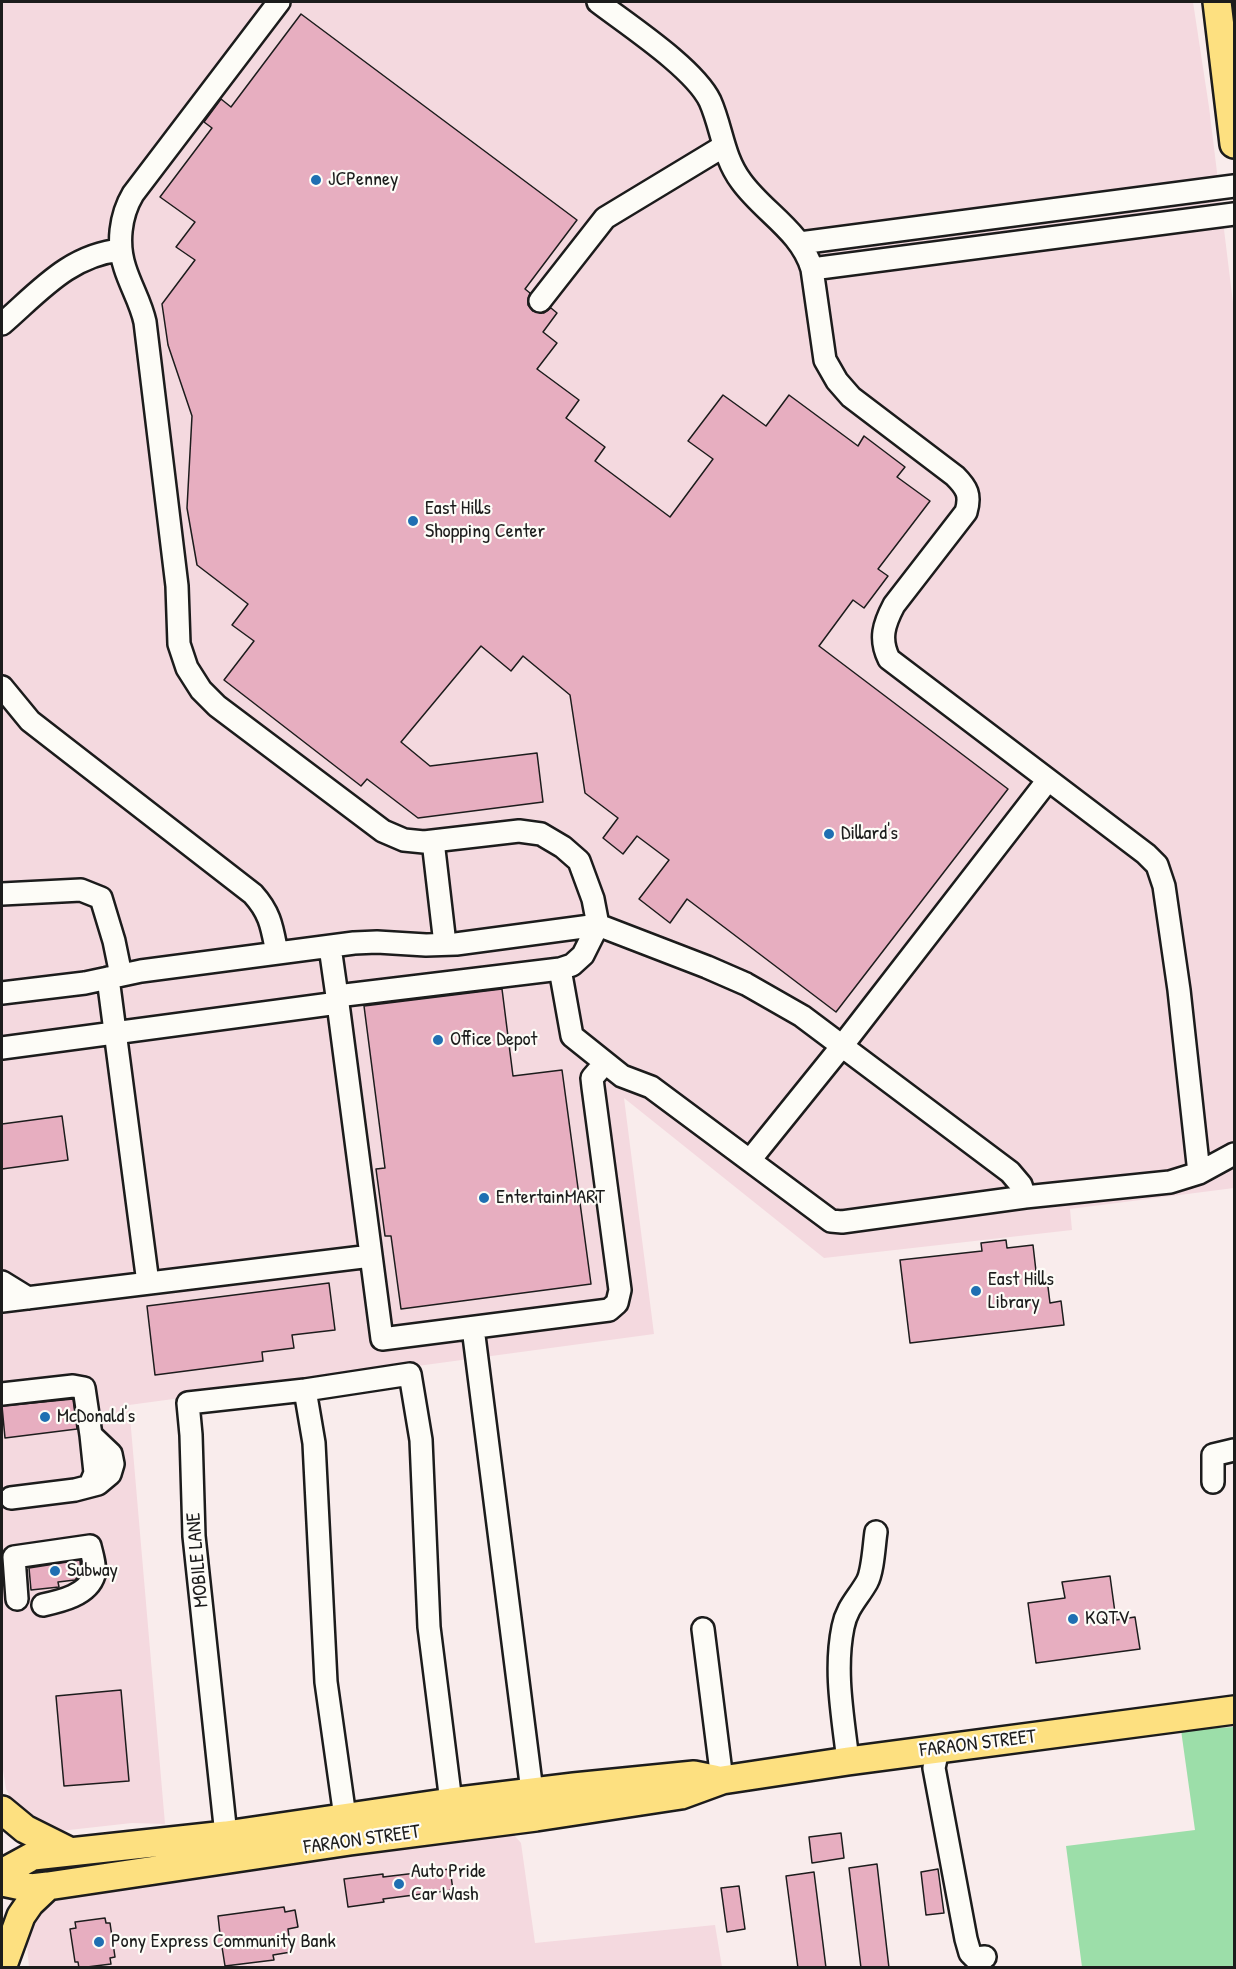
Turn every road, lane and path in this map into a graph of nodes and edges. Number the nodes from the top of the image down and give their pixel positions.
1 (279, 2) edge
2 (598, 2) edge
3 (1217, 2) edge
4 (1231, 92) edge
5 (1234, 144) edge
6 (724, 146) junction
7 (1234, 186) edge
8 (1234, 214) edge
9 (800, 243) junction
10 (121, 250) junction
11 (812, 269) junction
12 (540, 301) dead end
13 (2, 324) edge
14 (2, 687) edge
15 (1048, 780) junction
16 (433, 841) junction
17 (2, 894) edge
18 (598, 925) junction
19 (445, 944) junction
20 (330, 946) junction
21 (277, 953) junction
22 (560, 969) junction
23 (115, 977) junction
24 (2, 993) edge
25 (338, 1000) junction
26 (116, 1033) junction
27 (842, 1046) junction
28 (2, 1048) edge
29 (605, 1063) junction
30 (1234, 1154) edge
31 (750, 1160) junction
32 (1198, 1173) junction
33 (1025, 1197) junction
34 (371, 1256) junction
35 (2, 1282) edge
36 (148, 1283) junction
37 (28, 1298) junction
38 (2, 1300) edge
39 (473, 1328) junction
40 (305, 1390) junction
41 (2, 1394) edge
42 (1234, 1450) edge
43 (1213, 1482) dead end
44 (11, 1498) dead end
45 (876, 1532) dead end
46 (17, 1599) dead end
47 (43, 1605) dead end
48 (703, 1629) dead end
49 (1234, 1710) edge
50 (938, 1749) junction
51 (848, 1761) junction
52 (722, 1780) junction
53 (451, 1802) junction
54 (534, 1805) junction
55 (2, 1810) edge
56 (345, 1817) junction
57 (226, 1835) junction
58 (70, 1852) junction
59 (2, 1873) edge
60 (2, 1882) edge
61 (48, 1886) junction
62 (985, 1958) dead end
63 (2, 1968) edge

1 - 10 street
2 - 6 street
3 - 4 main road
4 - 5 main road
6 - 9 street
6 - 12 street
7 - 9 street
8 - 11 street
9 - 11 street
10 - 13 street
10 - 16 street
11 - 15 street
14 - 21 street
15 - 27 street
15 - 32 street
16 - 18 street
16 - 19 street
17 - 23 street
18 - 19 street
18 - 22 street
18 - 27 street
19 - 20 street
20 - 21 street
20 - 25 street
21 - 23 street
22 - 25 street
22 - 29 street
23 - 24 street
23 - 26 street
25 - 26 street
25 - 34 street
26 - 28 street
26 - 36 street
27 - 31 street
27 - 33 street
29 - 31 street
29 - 39 street
30 - 32 street
31 - 33 street
32 - 33 street
34 - 36 street
34 - 39 street
35 - 37 street
36 - 37 street
37 - 38 street
39 - 54 street
40 - 53 street, MOBILE LANE
40 - 56 street
40 - 57 street, MOBILE LANE
41 - 44 street
42 - 43 street
45 - 51 street
46 - 47 street
48 - 52 street
49 - 50 main road, FARAON STREET
50 - 51 main road, FARAON STREET
50 - 62 street
51 - 52 main road, FARAON STREET
52 - 54 main road, FARAON STREET
53 - 54 main road, FARAON STREET
53 - 56 main road, FARAON STREET
54 - 61 main road, FARAON STREET
55 - 58 main road
56 - 57 main road, FARAON STREET
57 - 58 main road, FARAON STREET
58 - 59 main road, FARAON STREET
60 - 61 main road, FARAON STREET
61 - 63 main road

